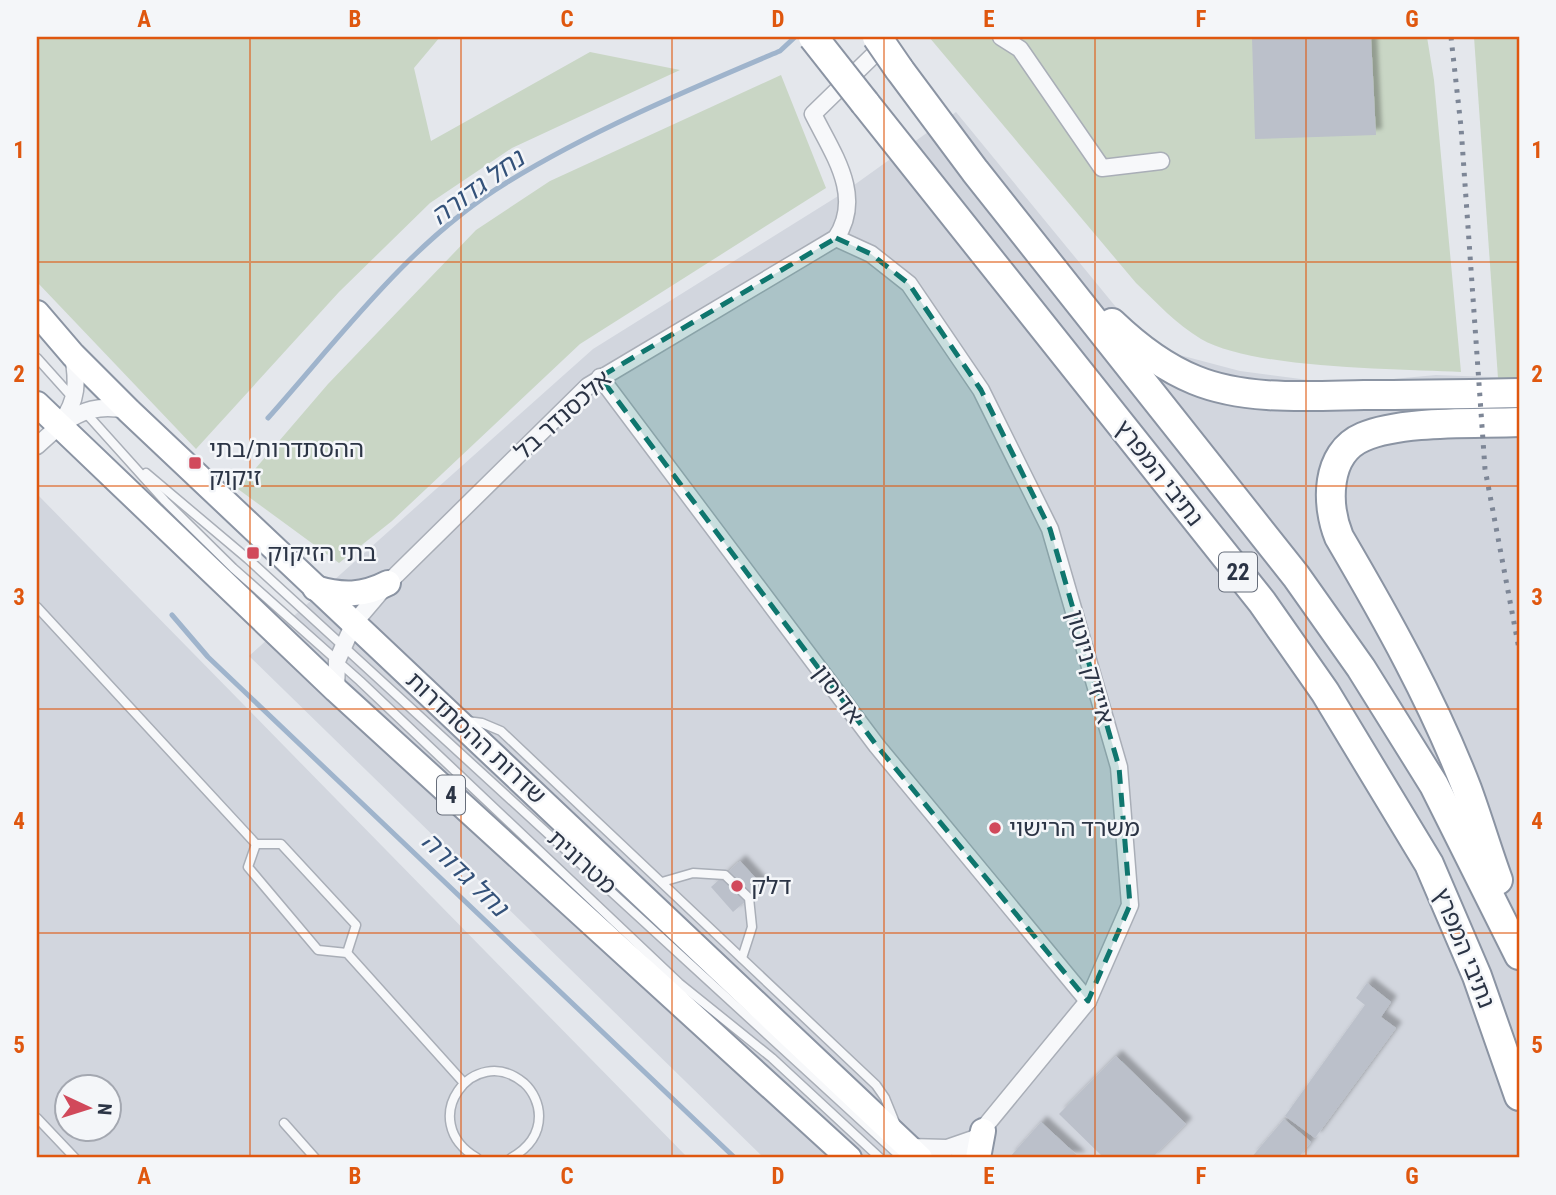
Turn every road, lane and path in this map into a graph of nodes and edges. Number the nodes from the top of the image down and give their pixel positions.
1 (813, 37) edge
2 (877, 37) edge
3 (892, 37) edge
4 (1001, 37) edge
5 (1161, 161) dead end
6 (975, 170) junction
7 (836, 238) junction
8 (37, 313) edge
9 (73, 355) junction
10 (37, 358) edge
11 (600, 377) junction
12 (1519, 393) edge
13 (37, 404) edge
14 (79, 405) junction
15 (129, 411) junction
16 (1519, 422) edge
17 (58, 426) junction
18 (37, 446) edge
19 (130, 460) junction
20 (388, 583) junction
21 (315, 588) junction
22 (37, 607) edge
23 (354, 623) junction
24 (376, 644) junction
25 (340, 653) junction
26 (336, 690) junction
27 (455, 719) junction
28 (256, 844) junction
29 (662, 882) junction
30 (1519, 942) edge
31 (347, 953) junction
32 (1519, 955) edge
33 (742, 958) junction
34 (1088, 1001) junction
35 (464, 1083) junction
36 (1519, 1096) edge
37 (37, 1118) edge
38 (284, 1124) dead end
39 (984, 1131) junction
40 (908, 1151) edge
41 (75, 1158) edge
42 (315, 1158) edge
43 (477, 1158) edge
44 (510, 1158) edge
45 (849, 1158) edge
46 (880, 1158) edge
47 (959, 1158) edge
48 (978, 1158) edge

1 - 36 highway, נתיבי המפרץ / 22, bridge
2 - 6 highway, נתיבי המפרץ / 22, bridge
3 - 7 street
4 - 5 street
6 - 12 highway
6 - 32 highway, נתיבי המפרץ / 22
7 - 11 street, אלכסנדר בל
7 - 34 street, אייזיק ניוטון
8 - 9 highway, שדרות ההסתדרות / 4
9 - 14 street
9 - 15 highway, שדרות ההסתדרות / 4
10 - 14 lane, מטרונית
11 - 20 street, אלכסנדר בל
11 - 34 street, אדיסון
13 - 17 highway, 4
14 - 15 street
14 - 17 street
14 - 19 lane, מטרונית
15 - 21 highway, שדרות ההסתדרות / 4
16 - 30 highway
17 - 18 street
17 - 26 highway, 4
19 - 25 lane, מטרונית
19 - 25 lane, מטרונית
20 - 21 highway
20 - 23 street, אלכסנדר בל
20 - 24 street, אלכסנדר בל
21 - 23 highway, שדרות ההסתדרות / 4
22 - 28 lane
23 - 24 highway, שדרות ההסתדרות / 4
23 - 25 street, אלכסנדר בל
24 - 27 highway, שדרות ההסתדרות / 4
25 - 26 street, אלכסנדר בל
25 - 40 lane, מטרונית
25 - 46 lane, מטרונית
26 - 45 highway, 4
27 - 29 lane
27 - 40 highway, שדרות ההסתדרות / 4
28 - 31 lane
28 - 31 lane
29 - 33 lane
29 - 33 lane
31 - 35 lane
33 - 40 lane
34 - 39 street, אייזיק ניוטון
35 - 43 lane
35 - 44 lane
37 - 41 lane
38 - 42 lane
39 - 40 street, אייזיק ניוטון
39 - 47 street, אייזיק ניוטון
39 - 48 highway

